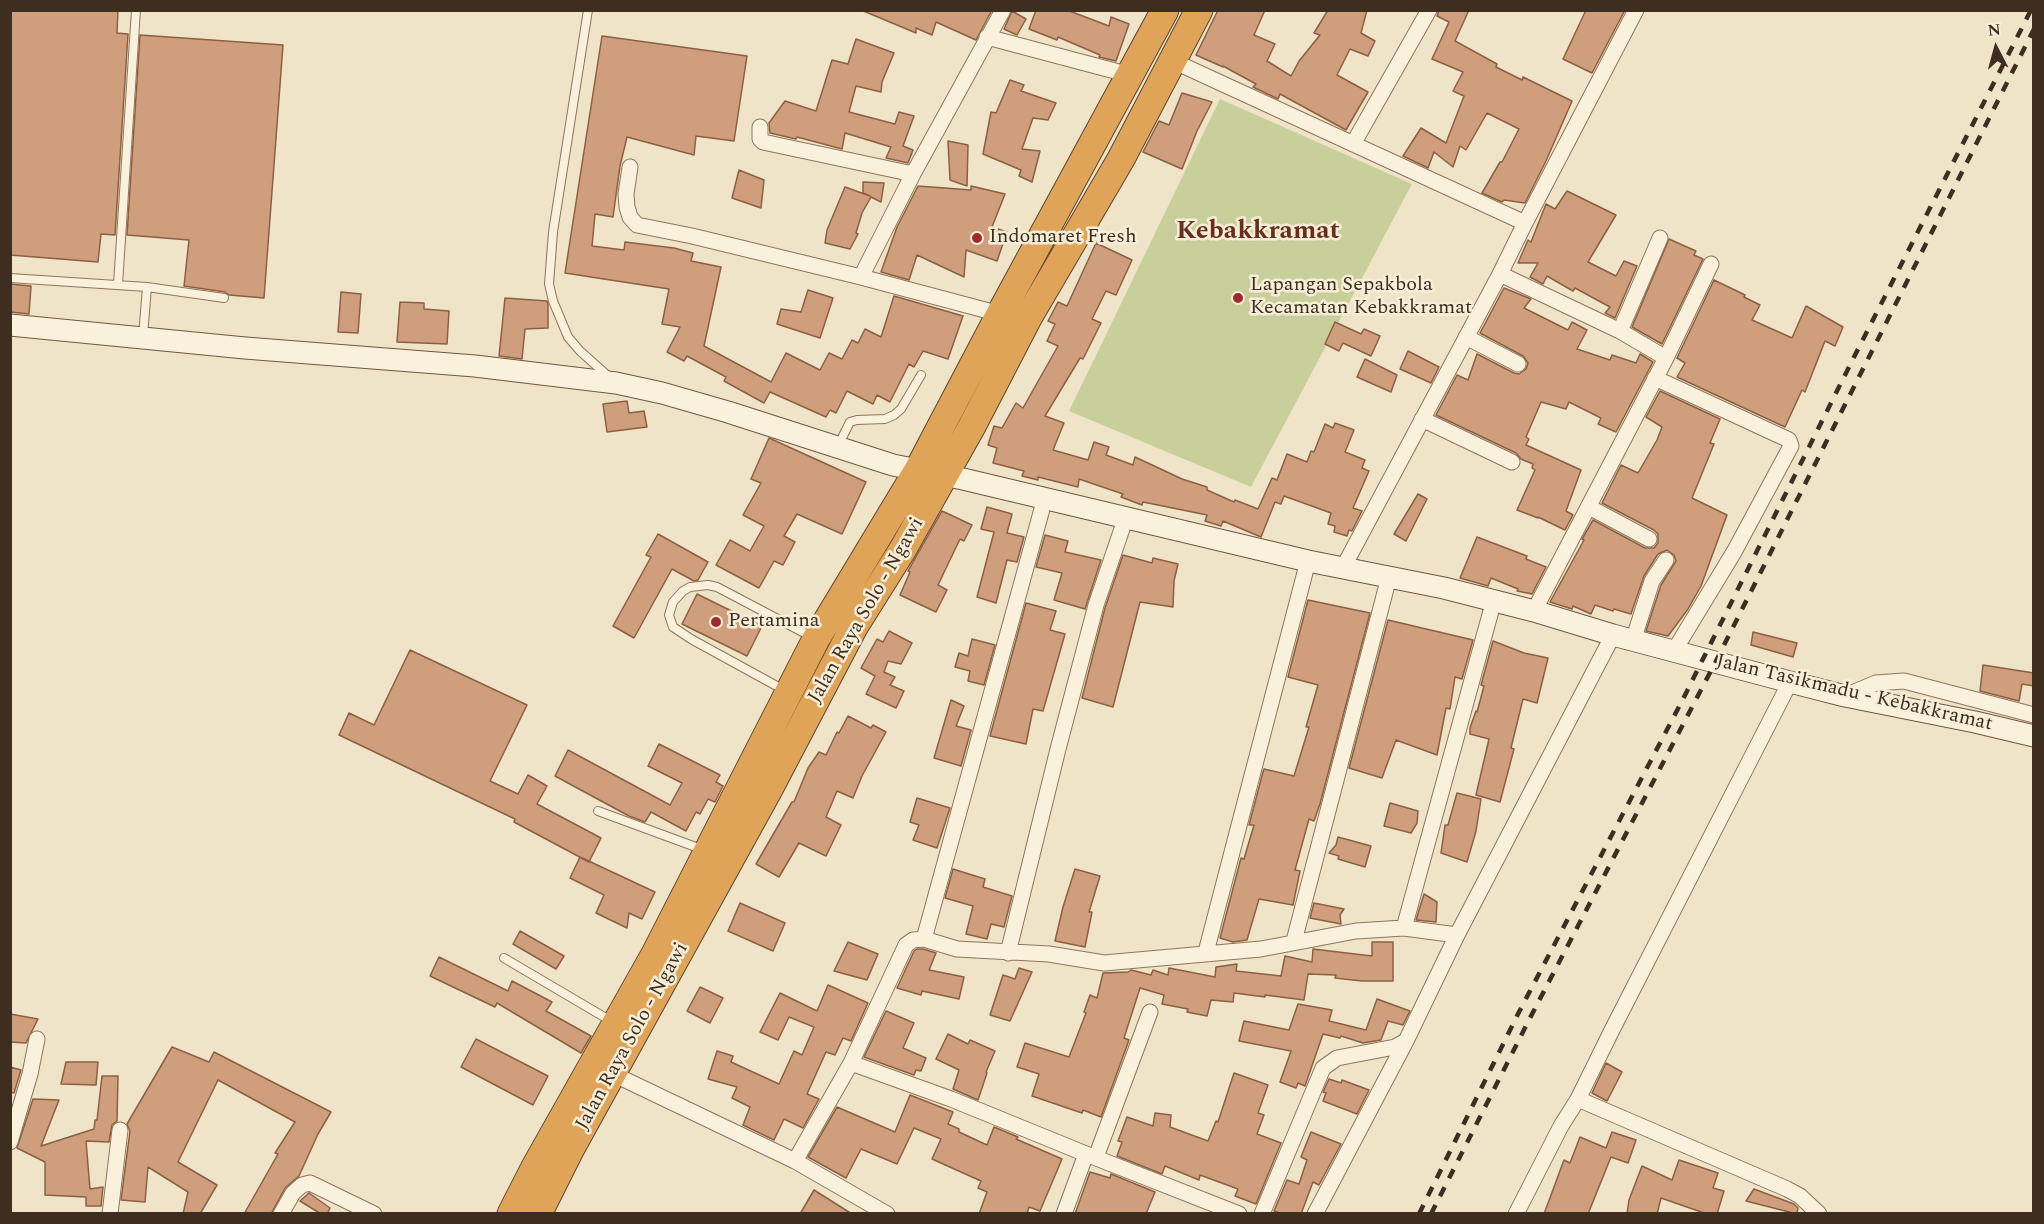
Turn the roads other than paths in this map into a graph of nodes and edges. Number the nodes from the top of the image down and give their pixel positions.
1 (136, 10) edge
2 (588, 10) edge
3 (1002, 10) edge
4 (1165, 10) edge
5 (1199, 10) edge
6 (1429, 10) edge
7 (1636, 10) edge
8 (987, 37) junction
9 (1173, 61) junction
10 (1130, 75) junction
11 (760, 127) dead end
12 (1353, 144) junction
13 (630, 166) dead end
14 (913, 174) junction
15 (1524, 223) junction
16 (1660, 238) dead end
17 (1711, 264) dead end
18 (1500, 274) junction
19 (861, 277) junction
20 (10, 278) edge
21 (118, 284) junction
22 (147, 287) junction
23 (225, 298) dead end
24 (1000, 314) junction
25 (10, 325) edge
26 (1620, 331) junction
27 (1466, 337) junction
28 (143, 338) junction
29 (1666, 358) junction
30 (1518, 364) dead end
31 (921, 375) dead end
32 (1655, 378) junction
33 (615, 383) junction
34 (1422, 419) junction
35 (837, 447) junction
36 (1512, 462) dead end
37 (918, 470) junction
38 (945, 475) junction
39 (1045, 498) junction
40 (1589, 507) junction
41 (1126, 517) junction
42 (1649, 539) dead end
43 (1666, 560) dead end
44 (1308, 561) junction
45 (1343, 568) junction
46 (1389, 576) junction
47 (1494, 600) junction
48 (1534, 611) junction
49 (1613, 635) junction
50 (816, 639) junction
51 (1634, 641) junction
52 (1674, 651) junction
53 (1790, 682) junction
54 (788, 692) junction
55 (1845, 696) junction
56 (2034, 715) edge
57 (2034, 736) edge
58 (598, 811) dead end
59 (709, 851) junction
60 (1404, 928) junction
61 (1457, 935) junction
62 (924, 939) junction
63 (1294, 941) junction
64 (1206, 952) junction
65 (1008, 953) junction
66 (504, 958) dead end
67 (1150, 1012) dead end
68 (615, 1023) junction
69 (37, 1039) dead end
70 (1406, 1041) junction
71 (851, 1063) junction
72 (613, 1074) junction
73 (1578, 1099) junction
74 (120, 1130) dead end
75 (10, 1142) edge
76 (1091, 1155) junction
77 (795, 1161) junction
78 (1522, 1211) edge
79 (110, 1214) edge
80 (281, 1214) edge
81 (374, 1214) edge
82 (511, 1214) edge
83 (538, 1214) edge
84 (887, 1214) edge
85 (1064, 1214) edge
86 (1239, 1214) edge
87 (1262, 1214) edge
88 (1315, 1214) edge
89 (1819, 1214) edge

1 - 21 lane
2 - 33 lane
3 - 8 street
4 - 10 highway, Jalan Raya Solo - Ngawi
5 - 9 highway, Jalan Raya Solo - Ngawi
6 - 12 street
7 - 15 street
8 - 10 street
8 - 14 street
9 - 12 street
9 - 38 highway, Jalan Raya Solo - Ngawi
10 - 24 highway, Jalan Raya Solo - Ngawi
11 - 14 street
12 - 15 street
13 - 19 street
14 - 19 street
15 - 18 street
16 - 26 street
17 - 29 street
18 - 26 street
18 - 27 street
19 - 24 street
20 - 21 lane
21 - 22 lane
22 - 23 lane
22 - 28 lane
24 - 37 highway, Jalan Raya Solo - Ngawi
25 - 28 main road, Jalan Tasikmadu - Kebakkramat
26 - 29 street
27 - 30 street
27 - 34 street
28 - 33 main road, Jalan Tasikmadu - Kebakkramat
29 - 32 street
31 - 35 lane
32 - 40 street
32 - 52 street
33 - 35 main road, Jalan Tasikmadu - Kebakkramat
34 - 36 street
34 - 45 street
35 - 37 main road, Jalan Tasikmadu - Kebakkramat
37 - 38 main road, Jalan Tasikmadu - Kebakkramat
37 - 50 highway, Jalan Raya Solo - Ngawi
38 - 39 main road, Jalan Tasikmadu - Kebakkramat
38 - 72 highway, Jalan Raya Solo - Ngawi
39 - 41 main road, Jalan Tasikmadu - Kebakkramat
39 - 62 street
40 - 42 street
40 - 48 street
41 - 44 main road, Jalan Tasikmadu - Kebakkramat
41 - 65 street
43 - 51 street
44 - 45 main road, Jalan Tasikmadu - Kebakkramat
44 - 64 street
45 - 46 main road, Jalan Tasikmadu - Kebakkramat
46 - 47 main road, Jalan Tasikmadu - Kebakkramat
46 - 63 street
47 - 48 main road, Jalan Tasikmadu - Kebakkramat
47 - 60 street
48 - 49 main road, Jalan Tasikmadu - Kebakkramat
49 - 51 main road, Jalan Tasikmadu - Kebakkramat
49 - 61 street
50 - 54 highway, Jalan Raya Solo - Ngawi
50 - 54 lane
51 - 52 main road, Jalan Tasikmadu - Kebakkramat
52 - 53 main road, Jalan Tasikmadu - Kebakkramat
53 - 55 main road, Jalan Tasikmadu - Kebakkramat
53 - 73 street
54 - 59 highway, Jalan Raya Solo - Ngawi
55 - 56 street
55 - 57 main road, Jalan Tasikmadu - Kebakkramat
58 - 59 lane
59 - 68 highway, Jalan Raya Solo - Ngawi
60 - 61 street
60 - 63 street
61 - 70 street
62 - 65 street
62 - 71 street
63 - 64 street
64 - 65 street
66 - 68 lane
67 - 76 street
68 - 82 highway, Jalan Raya Solo - Ngawi
69 - 75 street
70 - 87 street
70 - 88 street
71 - 76 street
71 - 77 street
72 - 77 street
72 - 83 highway, Jalan Raya Solo - Ngawi
73 - 78 street
73 - 89 street
74 - 79 street
76 - 85 street
76 - 86 street
77 - 84 street
80 - 81 street

